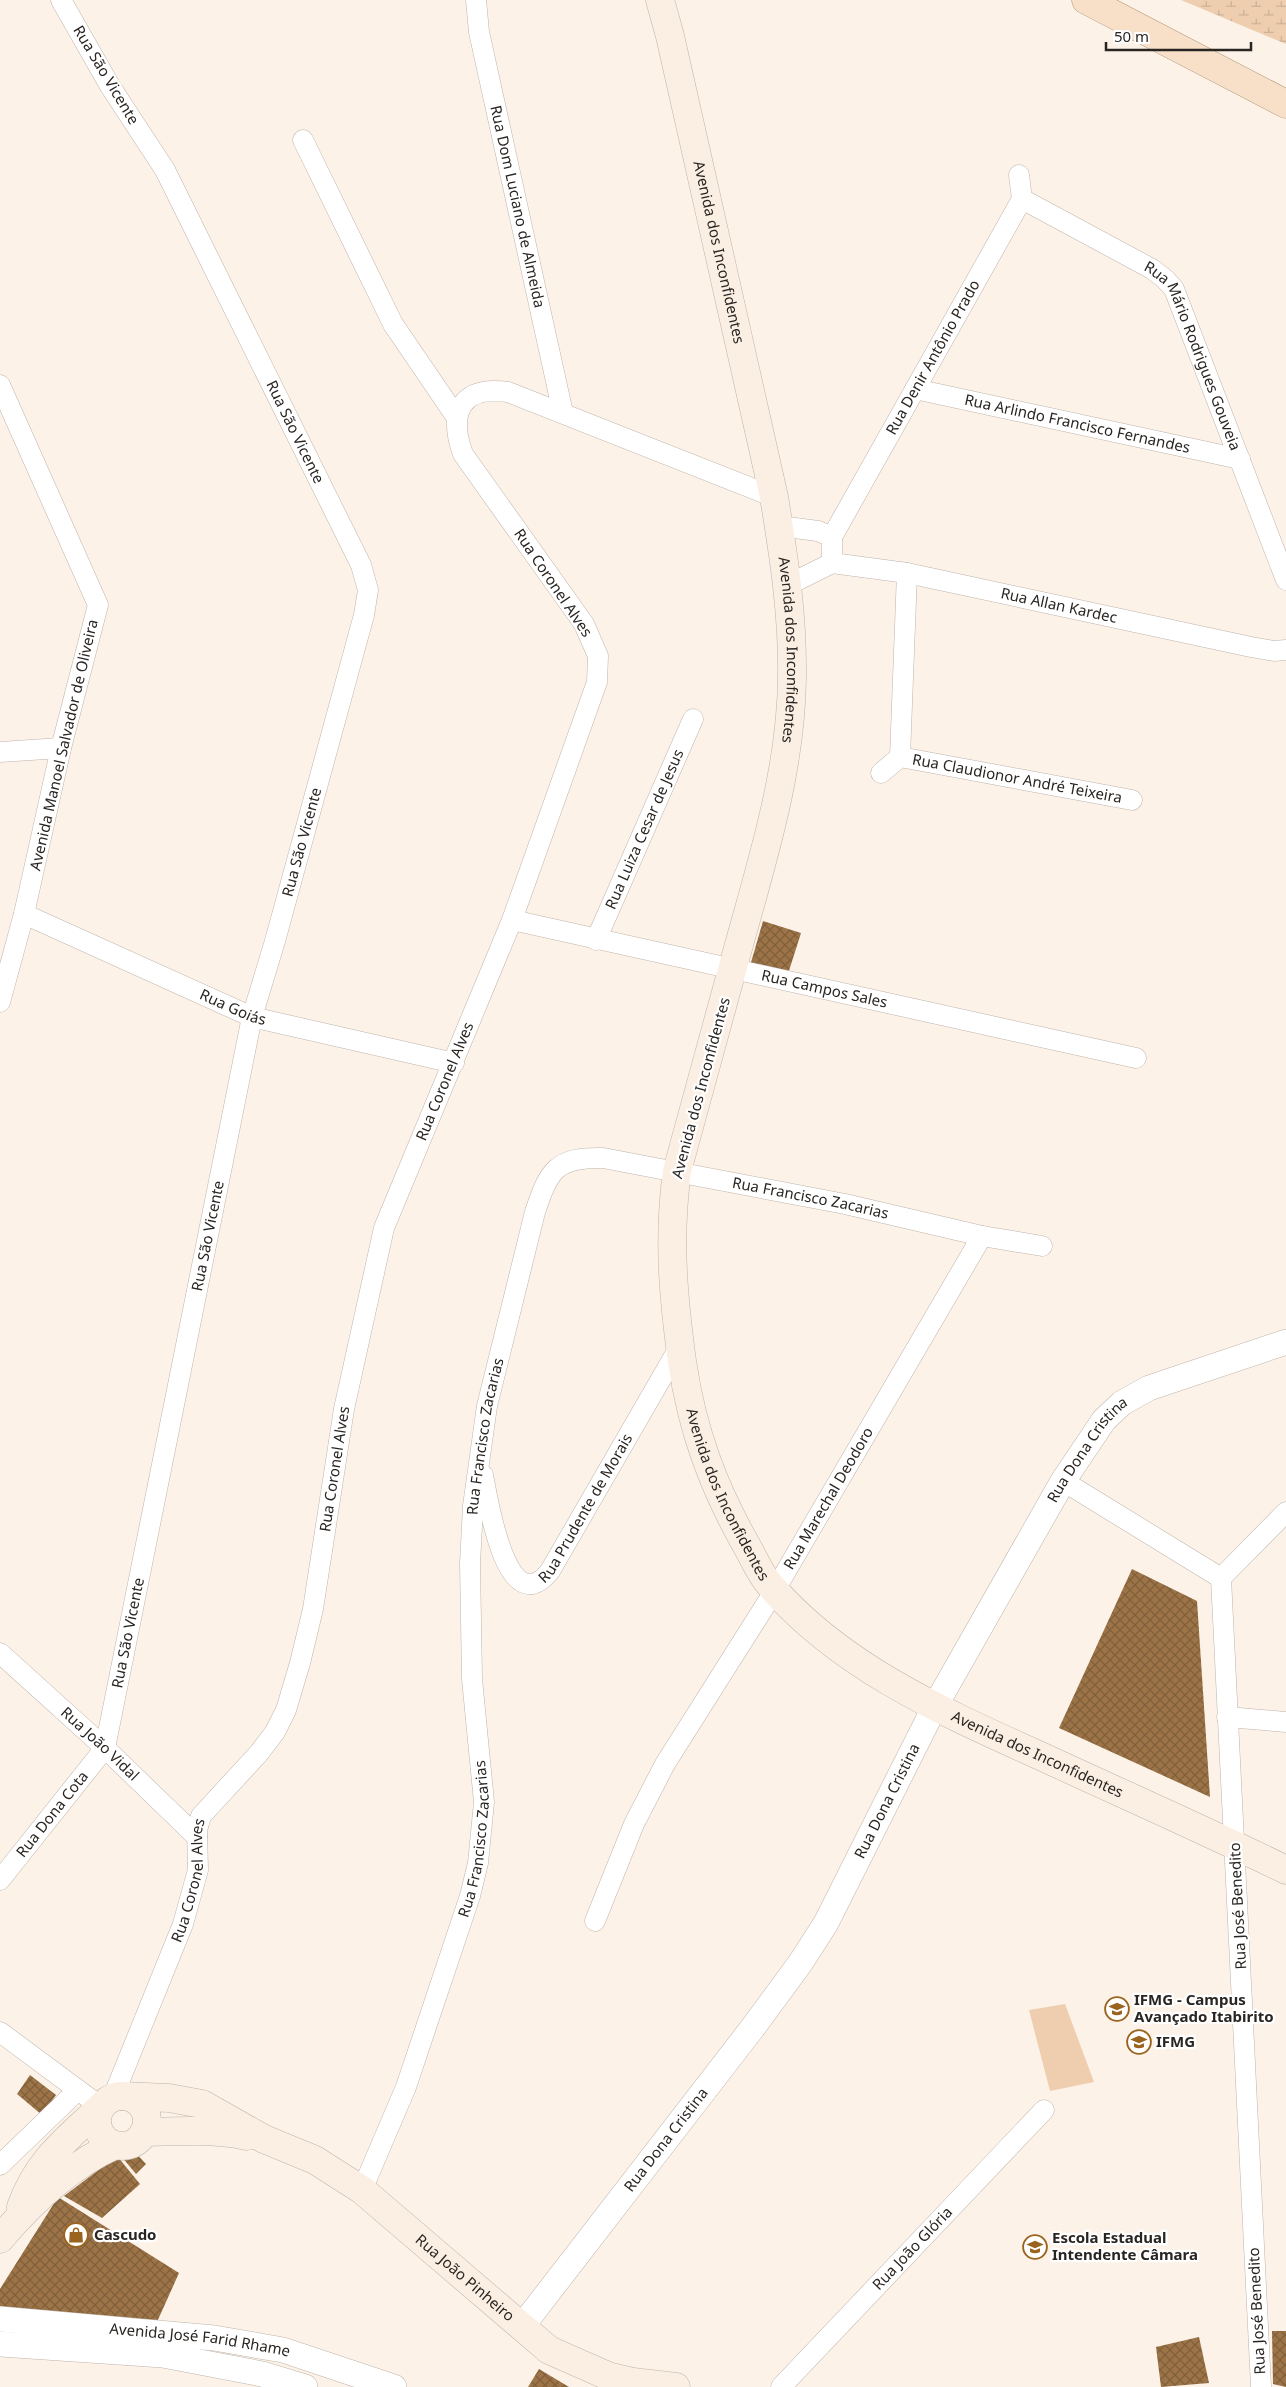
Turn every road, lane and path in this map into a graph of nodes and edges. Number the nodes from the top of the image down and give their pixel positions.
1 (61, 0) edge
2 (476, 0) edge
3 (660, 0) edge
4 (1086, 0) edge
5 (1286, 104) edge
6 (303, 140) dead end
7 (1019, 175) dead end
8 (1022, 199) junction
9 (0, 385) edge
10 (915, 389) junction
11 (563, 413) junction
12 (457, 418) junction
13 (1240, 460) junction
14 (774, 497) junction
15 (779, 526) junction
16 (832, 537) junction
17 (832, 563) junction
18 (907, 573) junction
19 (1286, 580) edge
20 (786, 586) junction
21 (1286, 650) edge
22 (693, 719) dead end
23 (62, 748) junction
24 (0, 752) edge
25 (900, 757) junction
26 (881, 772) dead end
27 (1132, 800) dead end
28 (24, 914) junction
29 (512, 920) junction
30 (596, 940) junction
31 (732, 970) junction
32 (0, 1002) edge
33 (252, 1017) junction
34 (1136, 1058) dead end
35 (454, 1063) junction
36 (677, 1171) junction
37 (982, 1236) junction
38 (1042, 1246) dead end
39 (1286, 1342) edge
40 (680, 1346) junction
41 (480, 1451) junction
42 (1063, 1481) junction
43 (1286, 1512) edge
44 (1220, 1578) junction
45 (775, 1590) junction
46 (0, 1652) edge
47 (934, 1708) junction
48 (1227, 1717) junction
49 (1286, 1722) edge
50 (105, 1748) junction
51 (197, 1837) junction
52 (1235, 1845) junction
53 (1286, 1870) edge
54 (0, 1880) edge
55 (595, 1921) dead end
56 (0, 2032) edge
57 (78, 2090) junction
58 (112, 2100) junction
59 (1044, 2110) dead end
60 (144, 2132) junction
61 (264, 2139) junction
62 (116, 2145) junction
63 (0, 2165) edge
64 (362, 2190) junction
65 (8, 2230) edge
66 (0, 2318) edge
67 (523, 2325) junction
68 (0, 2344) edge
69 (305, 2387) edge
70 (394, 2387) edge
71 (676, 2387) edge
72 (781, 2387) edge
73 (1261, 2387) edge

1 - 33 street, Rua São Vicente
2 - 11 street, Rua Dom Luciano de Almeida
3 - 14 main road, Avenida dos Inconfidentes
4 - 5 main road
6 - 12 street
7 - 8 street
8 - 10 street, Rua Denir Antônio Prado
8 - 13 street, Rua Mário Rodrigues Gouveia
9 - 23 street, Avenida Manoel Salvador de Oliveira
10 - 13 street, Rua Arlindo Francisco Fernandes
10 - 16 street, Rua Denir Antônio Prado
11 - 12 street
11 - 14 street
12 - 29 street, Rua Coronel Alves
13 - 19 street, Rua Mário Rodrigues Gouveia
14 - 15 main road, Avenida dos Inconfidentes
15 - 16 street
15 - 20 main road, Avenida dos Inconfidentes
16 - 17 street
17 - 18 street, Rua Allan Kardec
17 - 20 street
18 - 21 street, Rua Allan Kardec
18 - 25 street, Rua Claudionor André Teixeira
20 - 31 main road, Avenida dos Inconfidentes
22 - 30 street, Rua Luiza Cesar de Jesus
23 - 24 street
23 - 28 street, Avenida Manoel Salvador de Oliveira
25 - 26 street, Rua Claudionor André Teixeira
25 - 27 street, Rua Claudionor André Teixeira
28 - 32 street, Avenida Manoel Salvador de Oliveira
28 - 33 street, Rua Goiás
29 - 30 street, Rua Campos Sales
29 - 35 street, Rua Coronel Alves
30 - 31 street, Rua Campos Sales
31 - 34 street, Rua Campos Sales
31 - 36 main road, Avenida dos Inconfidentes
33 - 35 street, Rua Goiás
33 - 50 street, Rua São Vicente
35 - 51 street, Rua Coronel Alves
36 - 37 street, Rua Francisco Zacarias
36 - 40 main road, Avenida dos Inconfidentes
36 - 41 street, Rua Francisco Zacarias
37 - 38 street, Rua Francisco Zacarias
37 - 45 street, Rua Marechal Deodoro
39 - 42 street, Rua Dona Cristina
40 - 41 street, Rua Prudente de Morais
40 - 45 main road, Avenida dos Inconfidentes
41 - 64 street, Rua Francisco Zacarias
42 - 44 street
42 - 47 street, Rua Dona Cristina
43 - 44 street
44 - 48 street, Rua José Benedito
45 - 47 main road, Avenida dos Inconfidentes
45 - 55 street, Rua Marechal Deodoro
46 - 50 street, Rua João Vidal
47 - 52 main road, Avenida dos Inconfidentes
47 - 67 street, Rua Dona Cristina
48 - 49 street
48 - 52 street, Rua José Benedito
50 - 51 street, Rua João Vidal
50 - 54 street, Rua Dona Cota
51 - 58 street, Rua Coronel Alves
52 - 53 main road, Avenida dos Inconfidentes
52 - 73 street, Rua José Benedito
56 - 57 street
57 - 58 street
57 - 63 street
58 - 60 main road
58 - 61 main road
58 - 62 main road
58 - 65 main road
59 - 72 street, Rua João Glória
60 - 61 main road
60 - 62 main road
61 - 64 main road, Rua João Pinheiro
62 - 65 main road
64 - 67 main road, Rua João Pinheiro
66 - 70 street, Avenida José Farid Rhame
67 - 71 main road, Rua João Pinheiro
68 - 69 street

